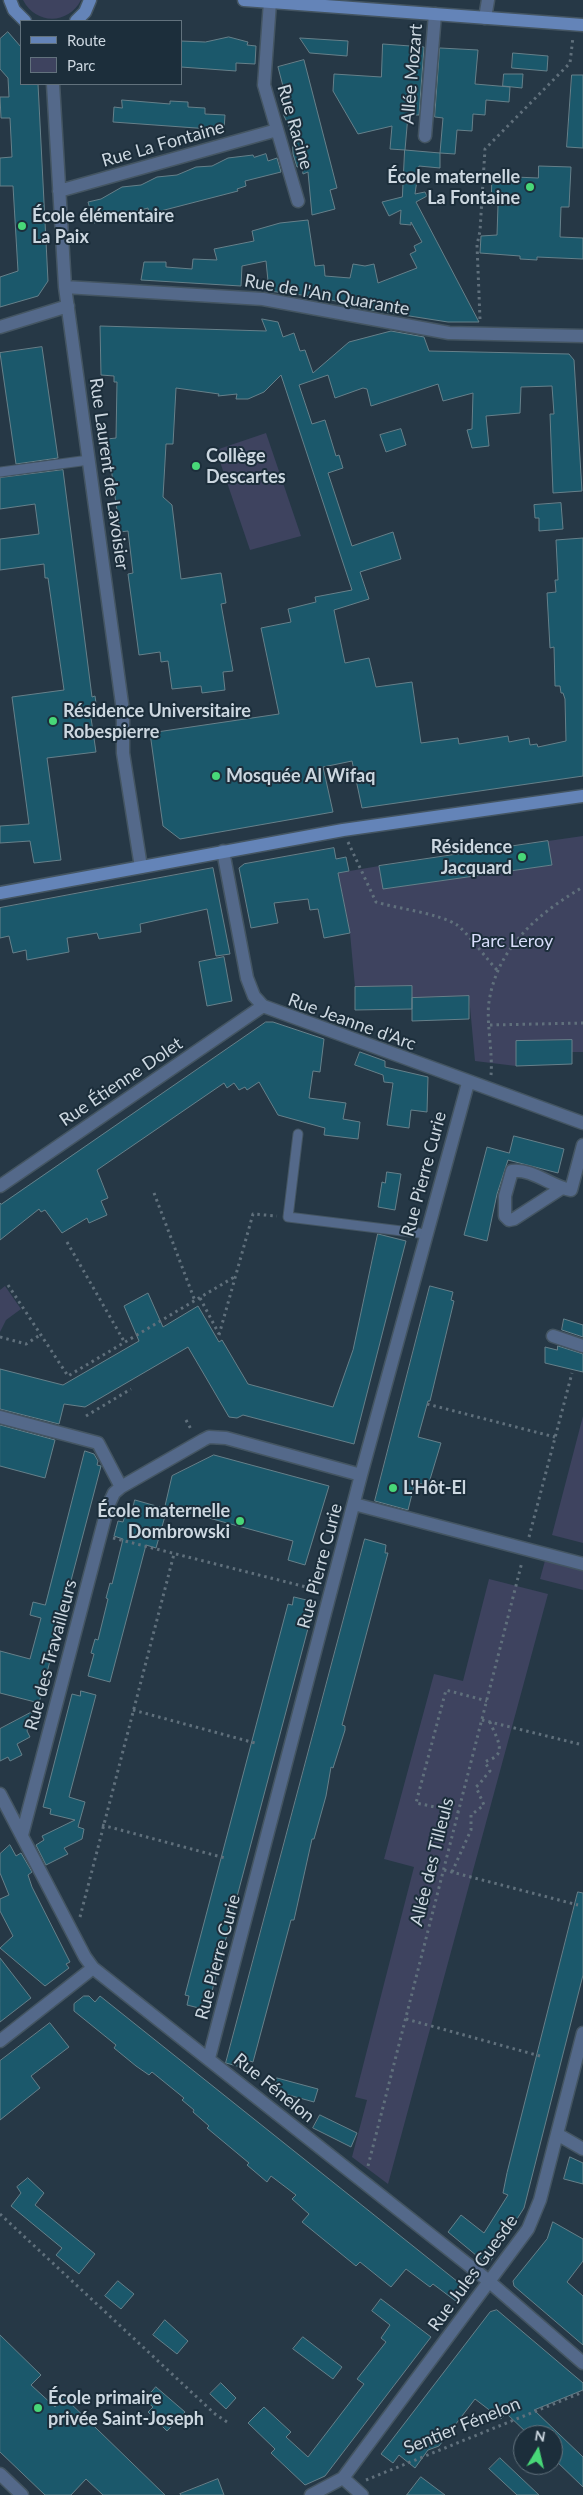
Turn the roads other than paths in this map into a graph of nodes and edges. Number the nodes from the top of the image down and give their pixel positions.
1 (100, 0) edge
2 (244, 0) edge
3 (488, 0) edge
4 (10, 1) edge
5 (270, 2) junction
6 (89, 4) edge
7 (435, 14) junction
8 (485, 18) junction
9 (24, 20) edge
10 (77, 20) edge
11 (578, 24) edge
12 (53, 85) edge
13 (277, 130) junction
14 (425, 136) dead end
15 (59, 191) junction
16 (298, 201) dead end
17 (65, 288) junction
18 (68, 306) junction
19 (0, 327) edge
20 (583, 336) edge
21 (89, 460) junction
22 (0, 472) edge
23 (583, 796) edge
24 (223, 851) junction
25 (141, 867) junction
26 (0, 893) edge
27 (263, 1006) junction
28 (468, 1083) junction
29 (583, 1124) edge
30 (298, 1134) dead end
31 (583, 1145) edge
32 (0, 1186) edge
33 (562, 1188) junction
34 (426, 1234) junction
35 (553, 1336) dead end
36 (583, 1346) edge
37 (0, 1417) edge
38 (361, 1475) junction
39 (121, 1487) junction
40 (354, 1504) junction
41 (583, 1564) edge
42 (0, 1794) edge
43 (22, 1835) junction
44 (93, 1968) junction
45 (583, 2033) edge
46 (0, 2041) edge
47 (209, 2058) junction
48 (557, 2134) junction
49 (583, 2148) edge
50 (490, 2282) junction
51 (583, 2363) edge
52 (0, 2474) edge
53 (347, 2482) junction
54 (22, 2495) edge
55 (311, 2495) edge
56 (362, 2495) edge

1 - 6 street
2 - 5 street
3 - 8 street
4 - 9 street
5 - 7 street
5 - 13 street, Rue Racine
6 - 10 street
7 - 8 street
7 - 14 street, Allée Mozart
8 - 11 street
12 - 15 street, Rue Laurent de Lavoisier
13 - 15 street, Rue La Fontaine
13 - 16 street, Rue Racine
15 - 17 street, Rue Laurent de Lavoisier
17 - 18 street, Rue Laurent de Lavoisier
17 - 20 street, Rue de l'An Quarante
18 - 19 street
18 - 21 street, Rue Laurent de Lavoisier
21 - 22 lane
21 - 25 street, Rue Laurent de Lavoisier
23 - 24 street
24 - 25 street
24 - 27 street, Rue Jeanne d'Arc
25 - 26 street
27 - 28 street, Rue Jeanne d'Arc
27 - 32 street, Rue Étienne Dolet
28 - 29 street, Rue Jeanne d'Arc
28 - 34 street, Rue Pierre Curie
30 - 34 lane
31 - 33 street
33 - 33 street
34 - 38 street, Rue Pierre Curie
35 - 36 street
37 - 39 street
38 - 39 street
38 - 40 street, Rue Pierre Curie
39 - 43 street, Rue des Travailleurs
40 - 41 street
40 - 47 street, Rue Pierre Curie
42 - 43 street, Rue Fénelon
43 - 44 street, Rue Fénelon
44 - 46 street
44 - 47 street, Rue Fénelon
45 - 48 street, Rue Jules Guesde
47 - 50 street, Rue Fénelon
48 - 49 street
48 - 50 street, Rue Jules Guesde
50 - 51 street, Rue Fénelon
50 - 53 street, Rue Jules Guesde
52 - 54 street
53 - 55 street
53 - 56 street

